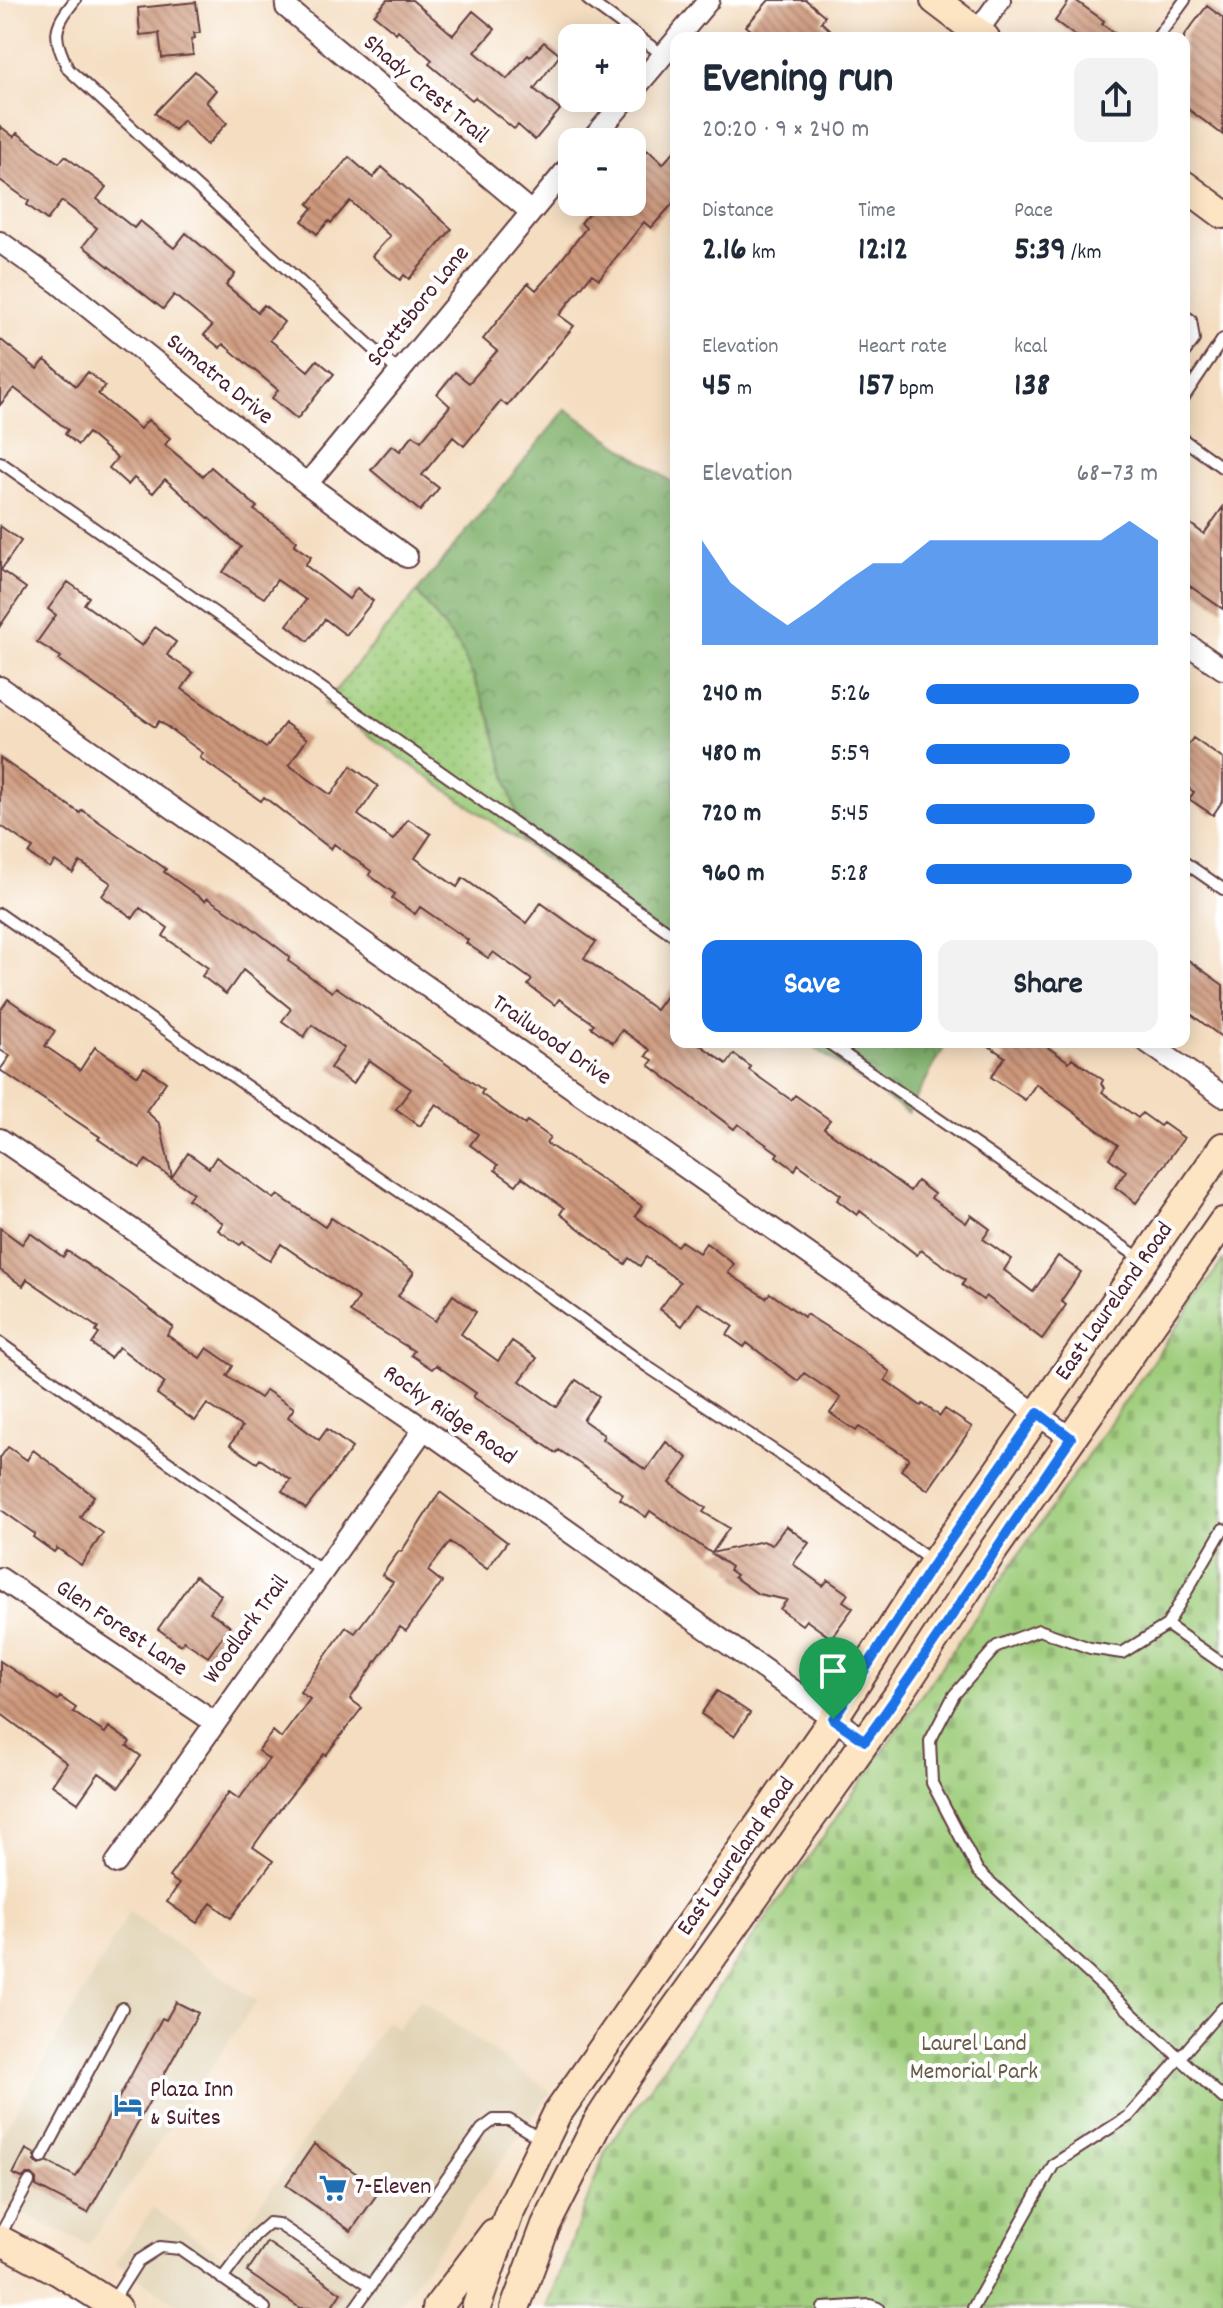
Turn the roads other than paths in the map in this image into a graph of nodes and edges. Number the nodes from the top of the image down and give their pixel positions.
1 (75, 0) edge
2 (588, 0) edge
3 (709, 0) edge
4 (935, 0) edge
5 (1000, 0) edge
6 (1185, 0) edge
7 (286, 7) dead end
8 (682, 32) edge
9 (977, 32) edge
10 (983, 32) edge
11 (1161, 32) edge
12 (670, 43) edge
13 (670, 46) edge
14 (646, 75) edge
15 (615, 112) edge
16 (602, 128) edge
17 (558, 180) edge
18 (1190, 189) edge
19 (531, 212) junction
20 (1223, 214) edge
21 (0, 242) edge
22 (1190, 319) edge
23 (1223, 339) edge
24 (1190, 345) edge
25 (399, 372) junction
26 (1190, 388) edge
27 (1190, 444) edge
28 (0, 462) edge
29 (1223, 468) edge
30 (307, 484) junction
31 (407, 557) dead end
32 (1190, 646) edge
33 (1223, 669) edge
34 (0, 687) edge
35 (1190, 866) edge
36 (1223, 889) edge
37 (0, 914) edge
38 (670, 933) edge
39 (836, 1048) edge
40 (1155, 1048) edge
41 (1223, 1096) edge
42 (0, 1139) edge
43 (1223, 1147) edge
44 (1223, 1222) edge
45 (1144, 1261) junction
46 (0, 1343) edge
47 (1038, 1413) junction
48 (424, 1429) junction
49 (1071, 1438) junction
50 (1223, 1529) edge
51 (934, 1563) junction
52 (322, 1571) junction
53 (0, 1578) edge
54 (1167, 1625) junction
55 (1223, 1664) edge
56 (833, 1719) junction
57 (214, 1722) junction
58 (865, 1741) junction
59 (116, 1863) dead end
60 (122, 2008) dead end
61 (1223, 2008) edge
62 (1182, 2058) junction
63 (1223, 2098) edge
64 (544, 2141) junction
65 (42, 2158) dead end
66 (29, 2182) dead end
67 (509, 2213) junction
68 (0, 2238) edge
69 (222, 2279) junction
70 (371, 2286) junction
71 (114, 2306) edge
72 (265, 2308) edge
73 (355, 2308) edge
74 (437, 2308) edge
75 (476, 2308) edge
76 (515, 2308) edge
77 (823, 2308) edge
78 (878, 2308) edge
79 (973, 2308) edge

1 - 25 lane
2 - 12 lane
3 - 8 street
4 - 9 main road
5 - 10 street
6 - 11 lane
7 - 19 street, Shady Crest Trail
13 - 14 street
15 - 16 street
17 - 19 street, Scottsboro Lane
18 - 20 main road
19 - 25 street, Scottsboro Lane
21 - 30 street, Sumatra Drive
22 - 24 lane
23 - 26 lane
25 - 30 street, Scottsboro Lane
27 - 29 lane
28 - 38 lane
30 - 31 street, Sumatra Drive
32 - 33 street
34 - 47 street, Trailwood Drive
35 - 36 lane
37 - 51 lane
39 - 45 lane
40 - 41 street
42 - 48 street, Rocky Ridge Road
43 - 45 main road, East Laureland Road
44 - 49 main road, East Laureland Road
45 - 47 main road, East Laureland Road
46 - 52 lane
47 - 49 street, Trailwood Drive
47 - 51 main road, East Laureland Road
48 - 52 street, Woodlark Trail
48 - 56 street, Rocky Ridge Road
49 - 58 main road, East Laureland Road
50 - 54 lane
51 - 56 main road, East Laureland Road
52 - 57 street, Woodlark Trail
53 - 57 street, Glen Forest Lane
54 - 55 lane
54 - 62 lane
56 - 58 street, Rocky Ridge Road
56 - 64 main road, East Laureland Road
57 - 59 street, Woodlark Trail
58 - 76 main road, East Laureland Road
60 - 65 lane
61 - 62 lane
62 - 63 lane
62 - 79 lane
64 - 67 main road, East Laureland Road
64 - 70 lane
66 - 68 lane
67 - 74 main road
67 - 75 main road, East Laureland Road
68 - 71 main road
69 - 70 lane
69 - 71 lane
69 - 72 lane
70 - 73 lane
77 - 78 lane

